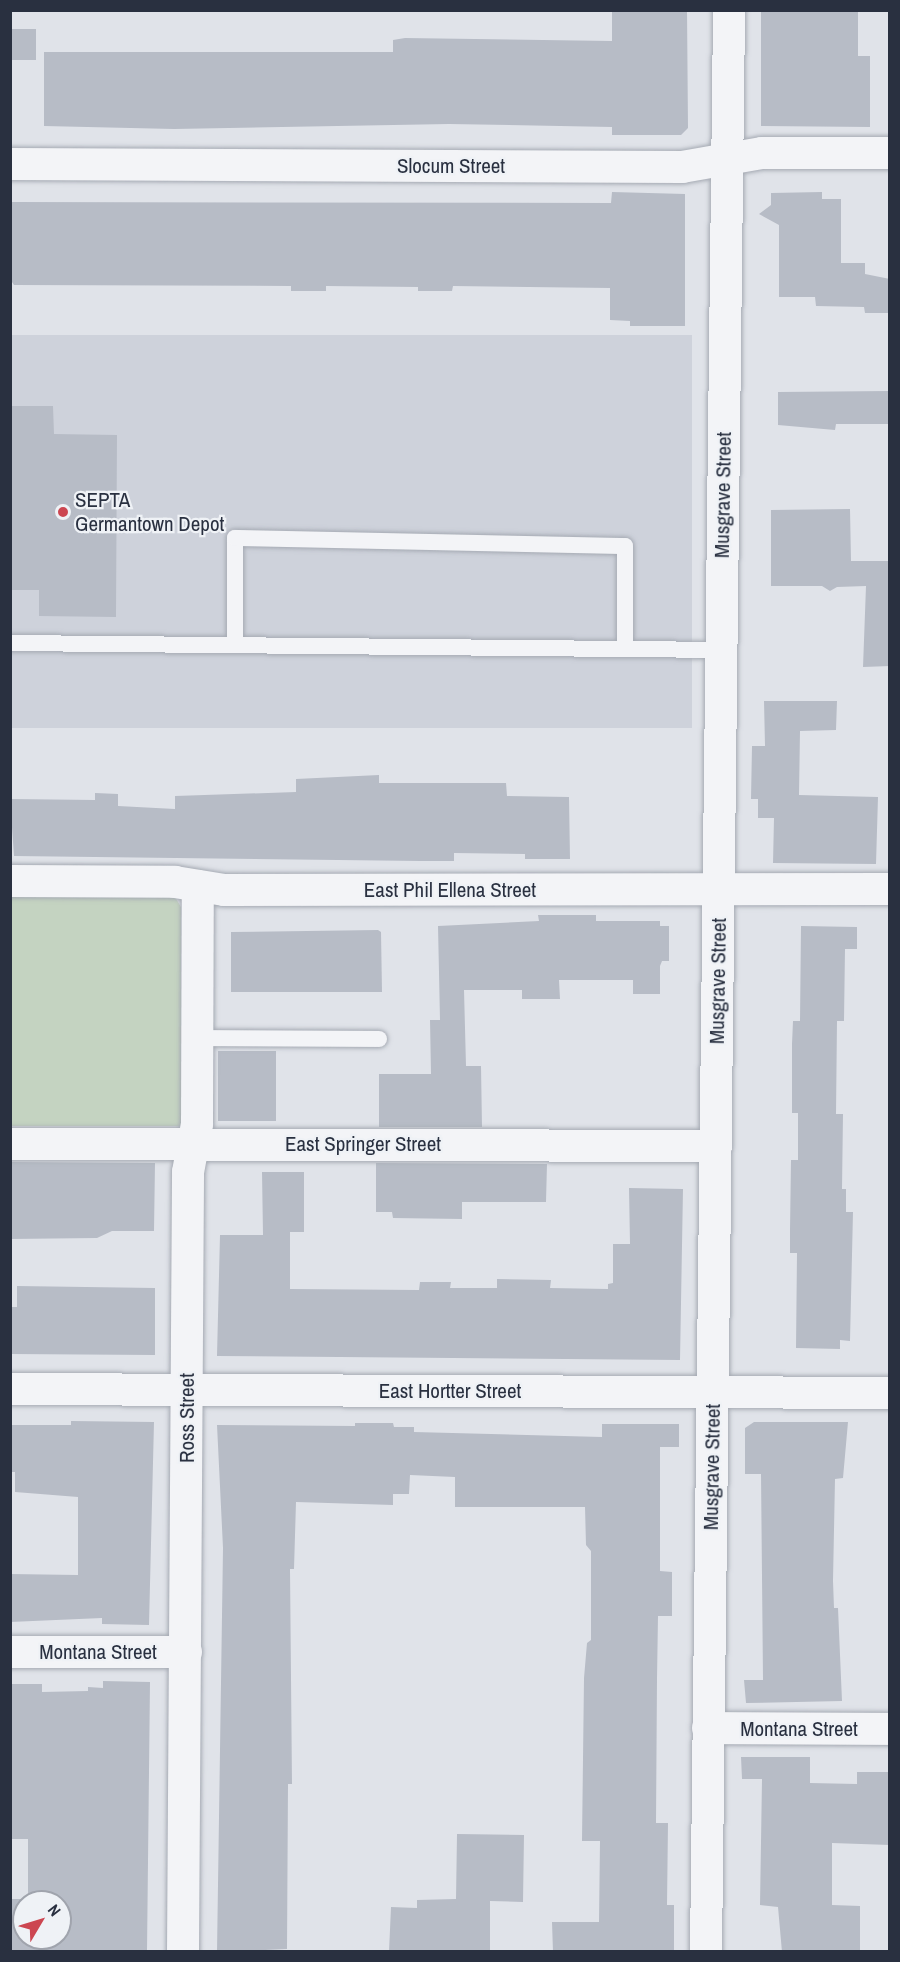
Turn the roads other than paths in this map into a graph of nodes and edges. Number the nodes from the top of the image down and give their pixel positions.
1 (729, 10) edge
2 (890, 153) edge
3 (727, 160) junction
4 (10, 164) edge
5 (10, 643) edge
6 (235, 645) junction
7 (625, 649) junction
8 (721, 650) junction
9 (10, 881) edge
10 (198, 886) junction
11 (719, 890) junction
12 (890, 890) edge
13 (196, 1038) junction
14 (379, 1039) dead end
15 (194, 1143) junction
16 (10, 1144) edge
17 (716, 1146) junction
18 (10, 1389) edge
19 (187, 1390) junction
20 (713, 1392) junction
21 (890, 1393) edge
22 (10, 1652) edge
23 (186, 1652) junction
24 (708, 1728) junction
25 (890, 1729) edge
26 (183, 1952) edge
27 (706, 1952) edge

1 - 3 street, Musgrave Street
2 - 3 street, Slocum Street
3 - 4 street, Slocum Street
3 - 8 street, Musgrave Street
5 - 6 lane
6 - 7 lane
6 - 7 lane
7 - 8 lane
8 - 11 street, Musgrave Street
9 - 10 street, East Phil Ellena Street
10 - 11 street, East Phil Ellena Street
10 - 13 street, Ross Street
11 - 12 street, East Phil Ellena Street
11 - 17 street, Musgrave Street
13 - 14 lane
13 - 15 street, Ross Street
15 - 16 street, East Springer Street
15 - 17 street, East Springer Street
15 - 19 street, Ross Street
17 - 20 street, Musgrave Street
18 - 19 street, East Hortter Street
19 - 20 street, East Hortter Street
19 - 23 street, Ross Street
20 - 21 street, East Hortter Street
20 - 24 street, Musgrave Street
22 - 23 street, Montana Street
23 - 26 street, Ross Street
24 - 25 street, Montana Street
24 - 27 street, Musgrave Street

